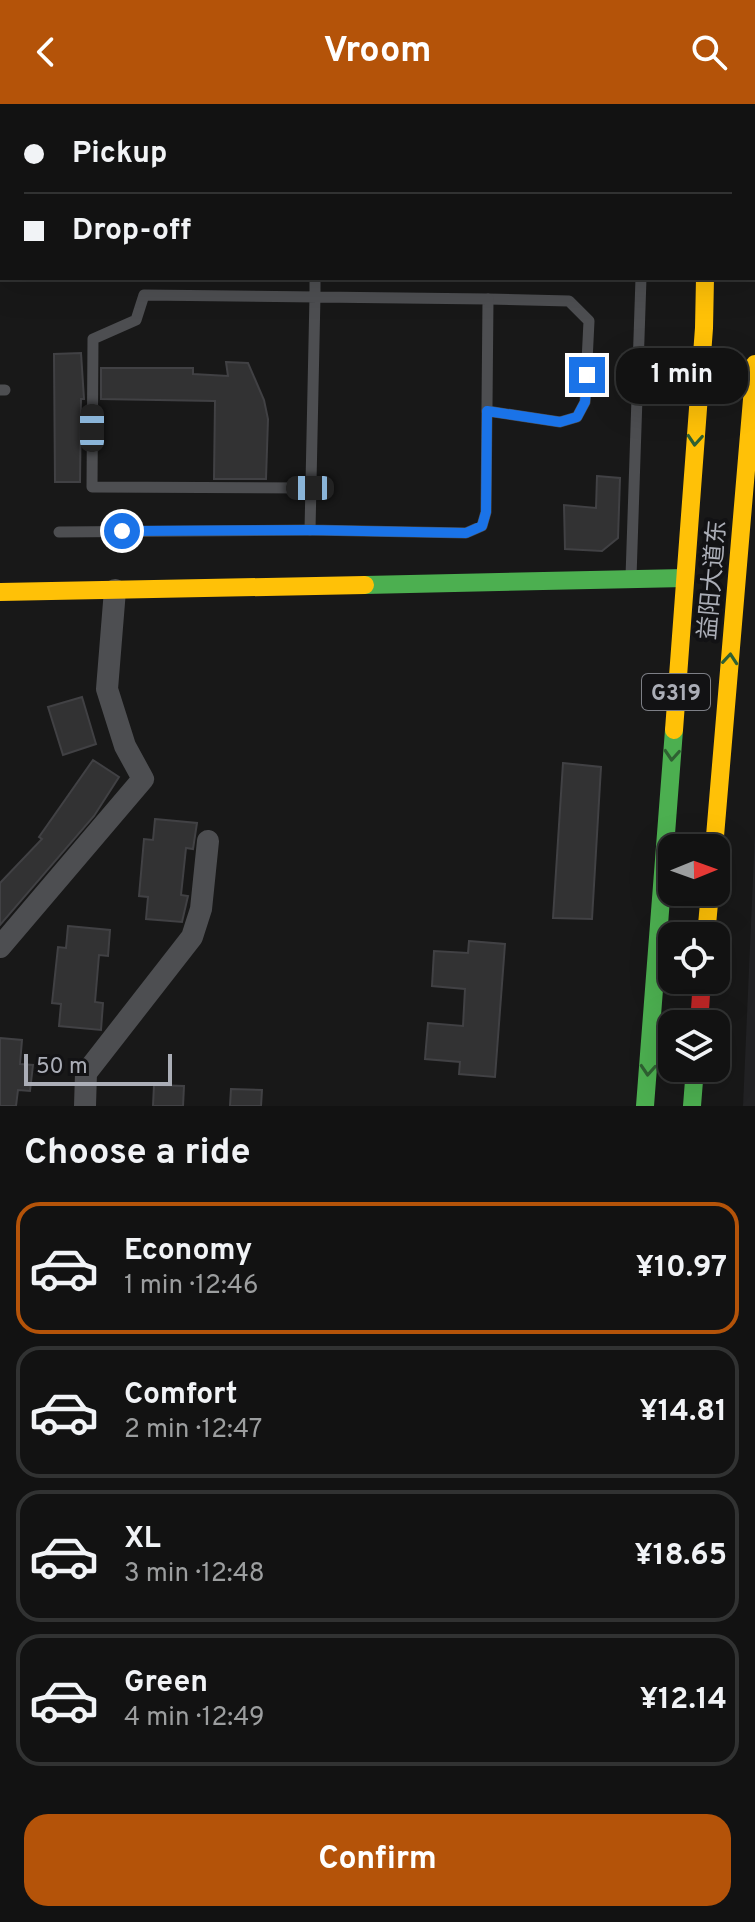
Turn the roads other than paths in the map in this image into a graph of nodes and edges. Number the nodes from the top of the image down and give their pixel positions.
1 (315, 280) edge
2 (641, 280) edge
3 (705, 280) edge
4 (315, 295) junction
5 (488, 299) junction
6 (755, 364) edge
7 (487, 411) junction
8 (310, 488) junction
9 (310, 530) junction
10 (59, 532) dead end
11 (685, 578) junction
12 (630, 579) junction
13 (115, 590) junction
14 (0, 592) edge
15 (715, 834) edge
16 (208, 841) dead end
17 (0, 947) edge
18 (694, 1082) edge
19 (85, 1106) edge
20 (645, 1106) edge
21 (692, 1106) edge

1 - 4 lane
2 - 12 lane
3 -> 11 main road, G319
4 - 5 lane
4 - 8 lane
4 - 8 lane
5 - 7 lane
5 - 7 lane
15 -> 6 main road, 益阳大道东 / G319
7 - 9 lane
8 - 9 lane
9 - 10 lane
11 - 12 main road
11 -> 20 main road, G319
12 - 13 main road
13 - 14 main road
13 - 17 street
16 - 19 street
18 - 21 main road

